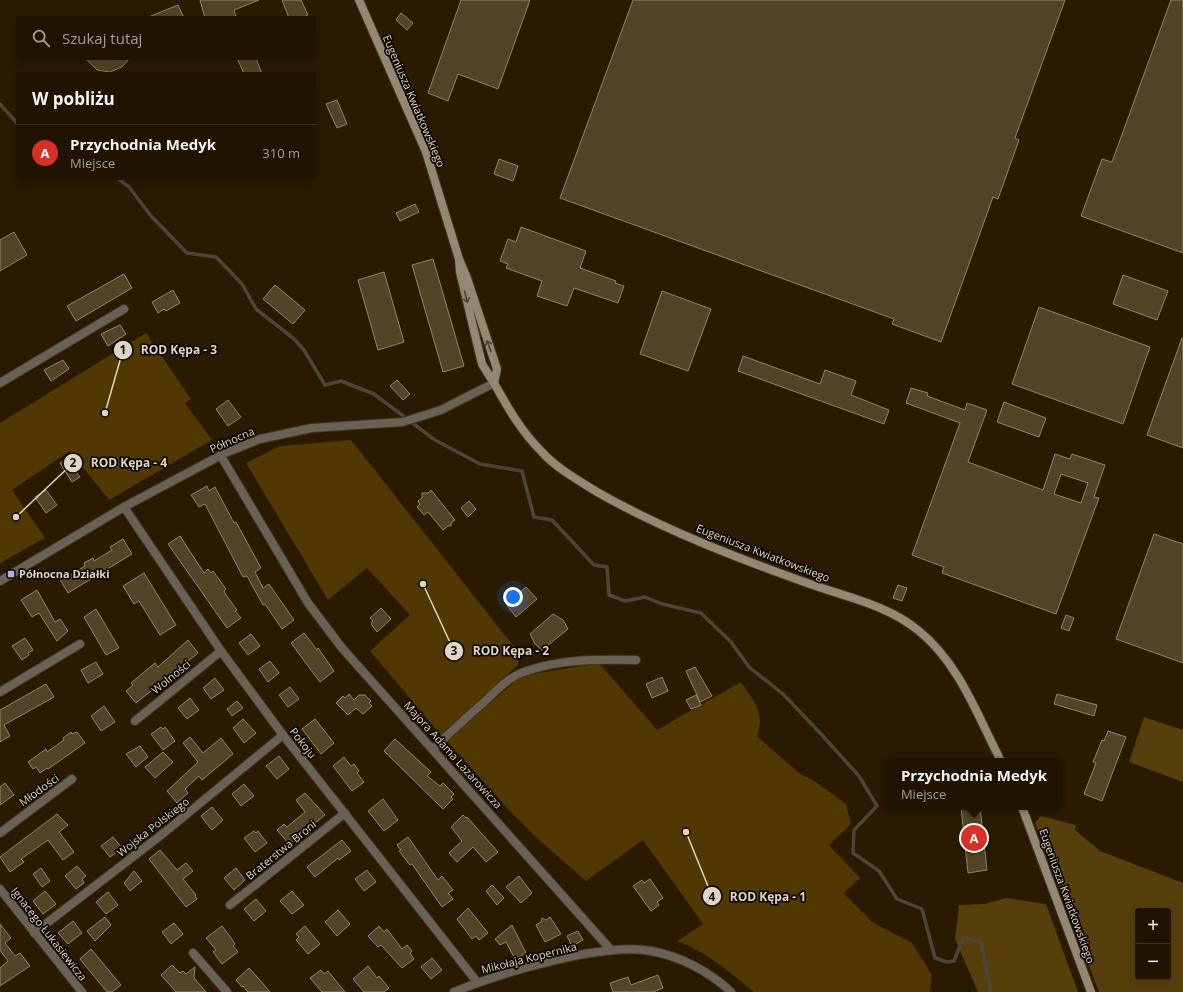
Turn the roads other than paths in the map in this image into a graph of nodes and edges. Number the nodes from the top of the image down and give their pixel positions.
1 (359, 0) edge
2 (459, 259) junction
3 (124, 309) dead end
4 (0, 383) edge
5 (494, 383) junction
6 (221, 456) junction
7 (124, 508) junction
8 (0, 581) edge
9 (80, 644) dead end
10 (221, 651) junction
11 (636, 660) dead end
12 (0, 692) edge
13 (135, 721) dead end
14 (283, 735) junction
15 (433, 748) junction
16 (1000, 758) edge
17 (72, 779) dead end
18 (1023, 810) edge
19 (345, 813) junction
20 (0, 833) edge
21 (0, 889) edge
22 (230, 905) dead end
23 (34, 933) junction
24 (611, 950) junction
25 (193, 953) dead end
26 (477, 982) junction
27 (82, 992) edge
28 (227, 992) edge
29 (454, 992) edge
30 (731, 992) edge
31 (1091, 992) edge

1 - 2 street, Eugeniusza Kwiatkowskiego
2 -> 5 street, Eugeniusza Kwiatkowskiego
5 -> 2 street, Eugeniusza Kwiatkowskiego
3 - 4 street
5 - 6 street, Północna
5 - 16 street, Eugeniusza Kwiatkowskiego
6 - 7 street, Północna
6 - 15 street, Majora Adama Lazarowicza
7 - 8 street, Północna
7 - 10 street, Pokoju
9 - 12 street
10 - 13 street, Wolności
10 - 14 street, Pokoju
11 - 15 street
14 - 19 street, Pokoju
14 - 23 street, Wojska Polskiego
15 - 24 street, Majora Adama Lazarowicza
17 - 20 street, Młodości
18 - 31 street, Eugeniusza Kwiatkowskiego
19 - 22 street, Braterstwa Broni
19 - 26 street, Pokoju
21 - 23 street, Ignacego Łukasiewicza
23 - 27 street, Ignacego Łukasiewicza
24 - 26 street, Mikołaja Kopernika
24 - 30 street
25 - 28 street
26 - 29 street, Mikołaja Kopernika

